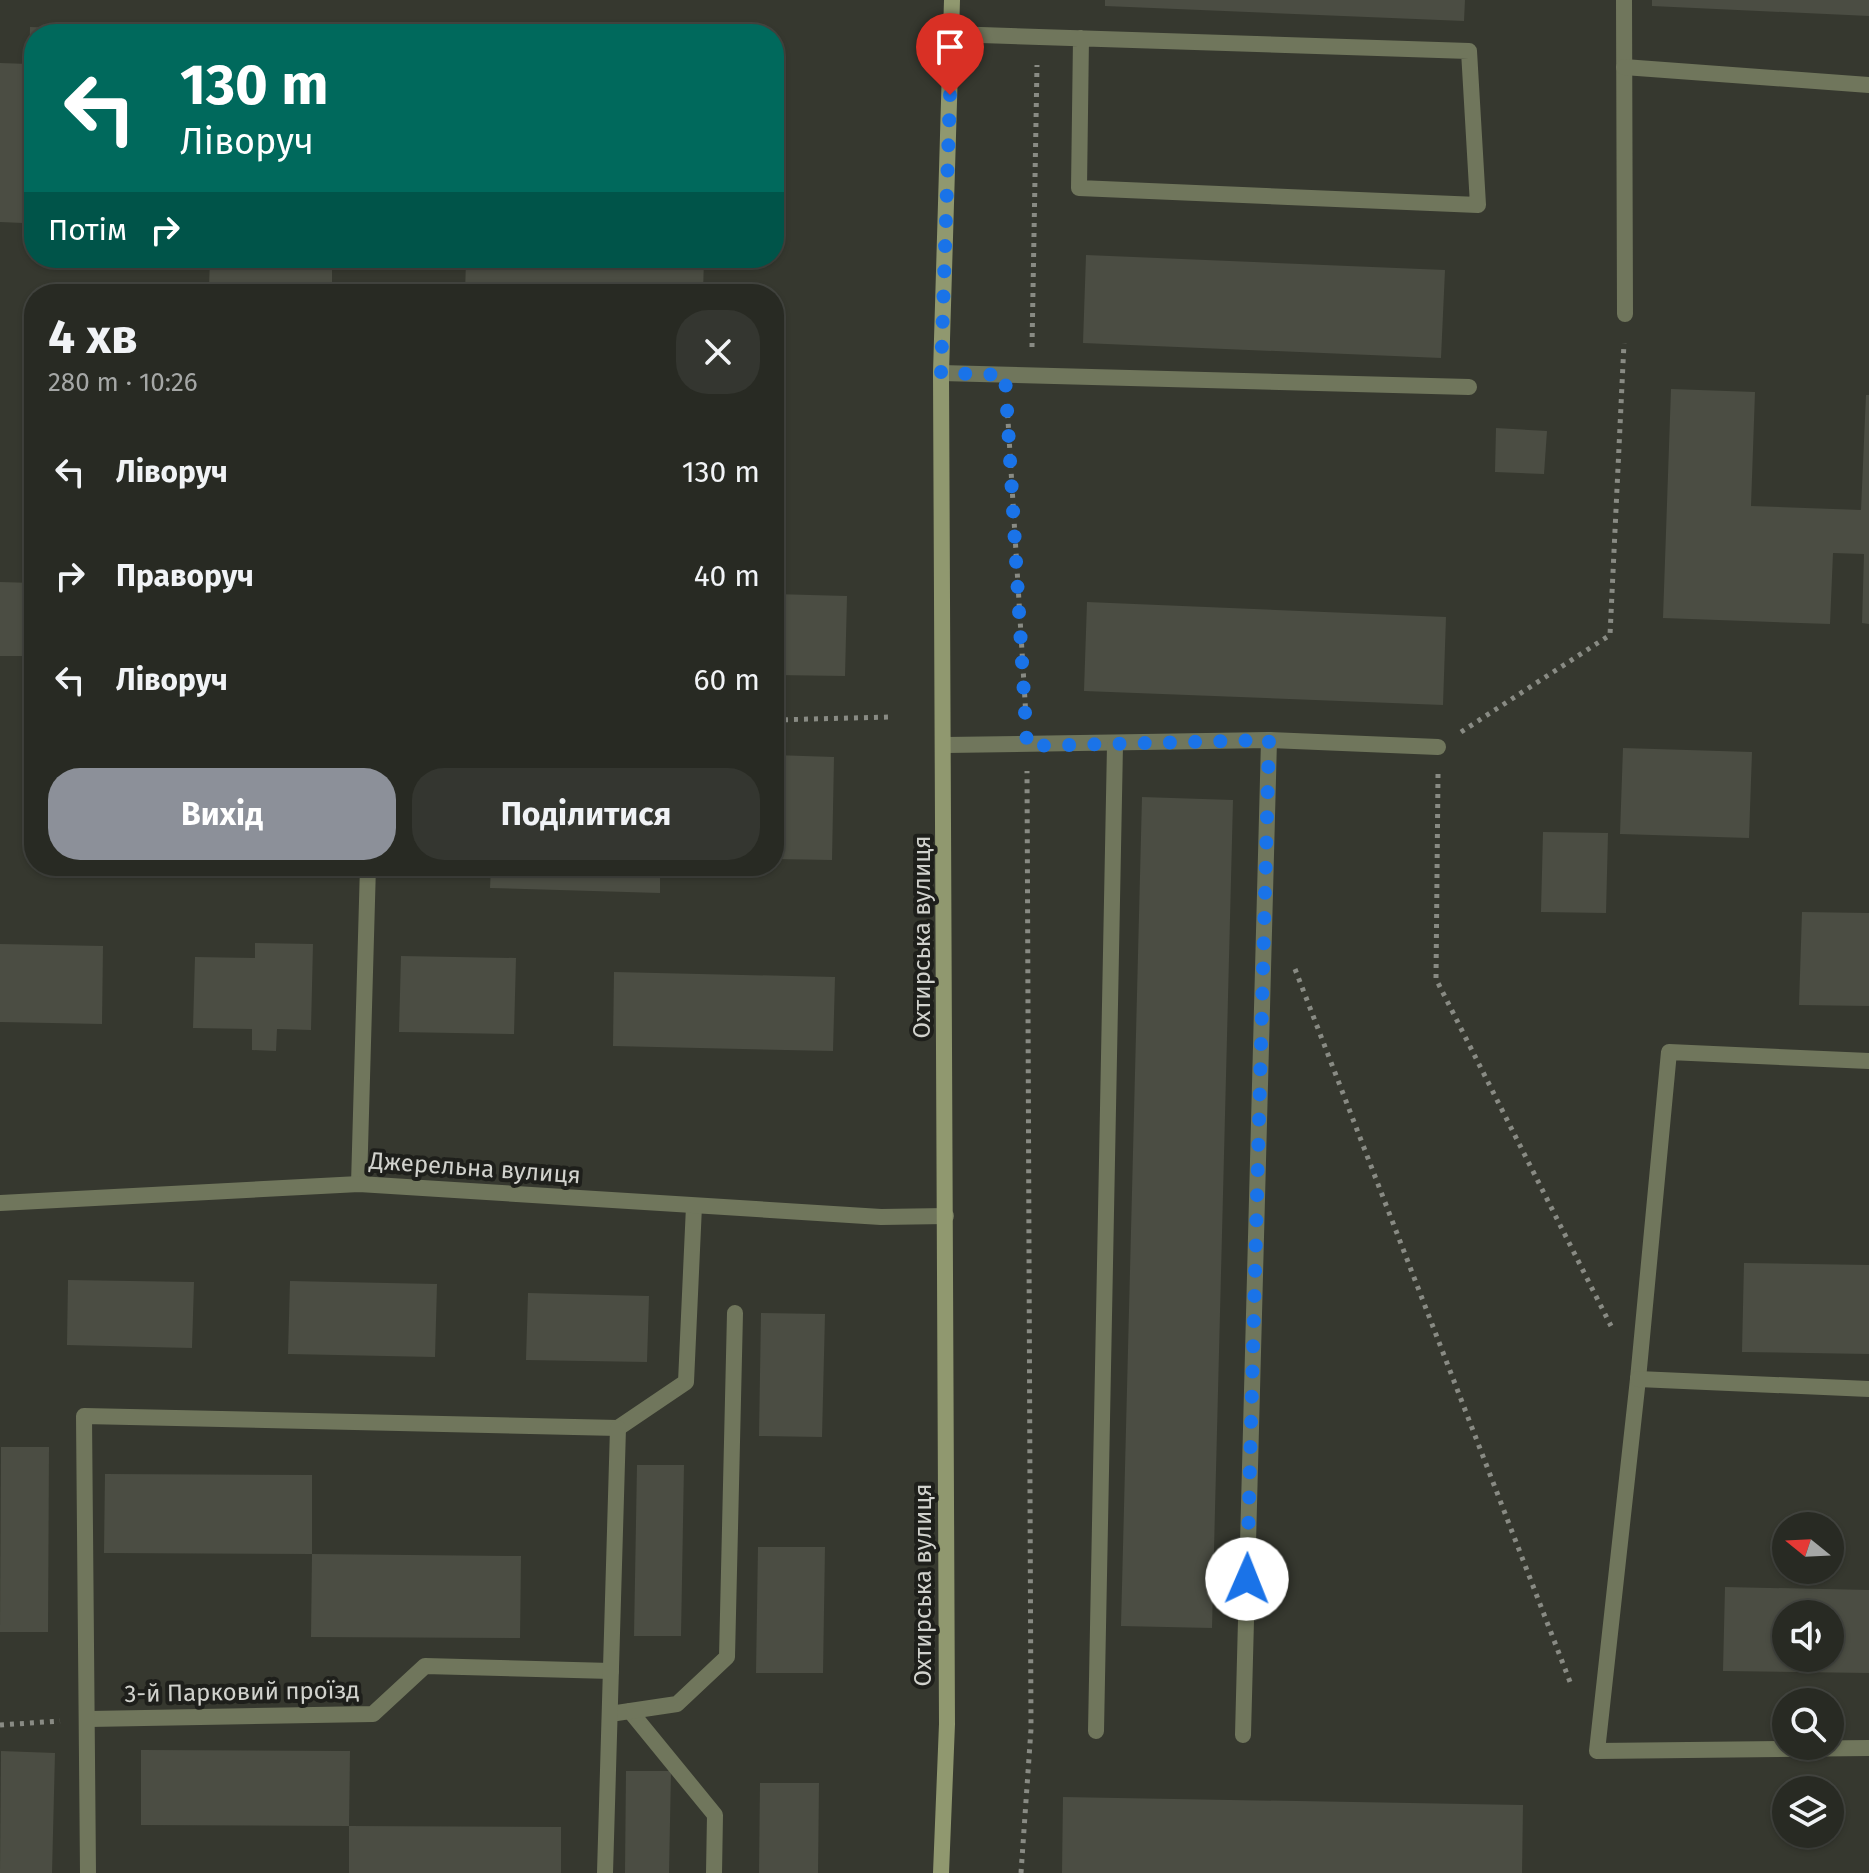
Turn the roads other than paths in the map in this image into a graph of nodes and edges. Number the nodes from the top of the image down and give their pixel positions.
1 (952, 0) edge
2 (1624, 0) edge
3 (951, 34) junction
4 (1081, 38) junction
5 (1624, 67) junction
6 (1869, 85) edge
7 (1625, 314) road end
8 (941, 373) junction
9 (1469, 387) dead end
10 (1269, 740) junction
11 (946, 745) junction
12 (1115, 745) junction
13 (1438, 747) road end
14 (368, 876) edge
15 (1869, 1061) edge
16 (359, 1184) junction
17 (0, 1203) edge
18 (694, 1206) junction
19 (946, 1216) junction
20 (735, 1313) dead end
21 (1638, 1379) junction
22 (1869, 1389) edge
23 (618, 1428) junction
24 (611, 1671) junction
25 (630, 1711) junction
26 (610, 1714) junction
27 (89, 1719) junction
28 (1096, 1731) dead end
29 (1243, 1735) dead end
30 (1869, 1748) edge
31 (88, 1873) edge
32 (605, 1873) edge
33 (714, 1873) edge
34 (941, 1873) edge

1 - 3 street, Охтирська вулиця
2 - 5 street
3 - 4 street
3 - 8 street, Охтирська вулиця
4 - 4 street
5 - 6 street
5 - 7 street
8 - 9 street
8 - 11 street, Охтирська вулиця
10 - 12 street
10 - 13 street
10 - 29 street
11 - 12 street
11 - 19 street, Охтирська вулиця
12 - 28 street
14 - 16 street
15 - 21 street
16 - 17 street, Джерельна вулиця
16 - 18 street, Джерельна вулиця
18 - 19 street, Джерельна вулиця
18 - 23 street
19 - 34 street, Охтирська вулиця
20 - 25 street
21 - 22 street
21 - 30 street
23 - 24 street
23 - 27 street
24 - 26 street
24 - 27 street, 3-й Парковий проїзд
25 - 26 street
25 - 33 street
26 - 32 street
27 - 31 street

